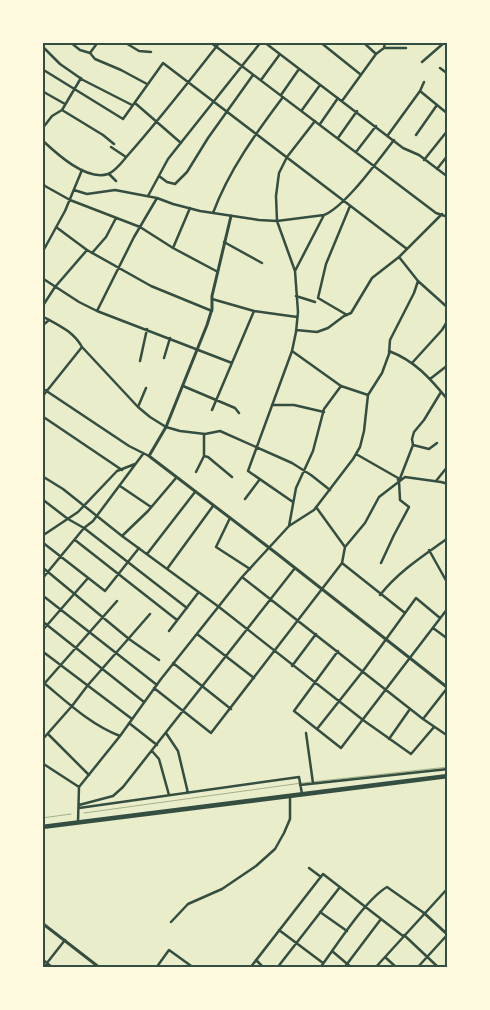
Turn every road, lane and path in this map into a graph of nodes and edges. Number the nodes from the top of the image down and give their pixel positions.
1 (70, 42) edge
2 (98, 42) edge
3 (124, 42) edge
4 (210, 42) edge
5 (220, 42) edge
6 (263, 42) edge
7 (320, 42) edge
8 (362, 42) edge
9 (385, 42) edge
10 (445, 42) edge
11 (42, 46) edge
12 (216, 47) junction
13 (384, 48) junction
14 (406, 48) dead end
15 (151, 52) dead end
16 (90, 54) junction
17 (280, 54) junction
18 (376, 54) junction
19 (422, 62) dead end
20 (242, 66) junction
21 (440, 68) dead end
22 (42, 69) edge
23 (299, 69) junction
24 (360, 74) junction
25 (448, 74) edge
26 (254, 75) junction
27 (80, 78) junction
28 (260, 80) junction
29 (188, 82) junction
30 (424, 82) dead end
31 (146, 84) junction
32 (320, 85) junction
33 (74, 89) junction
34 (42, 91) edge
35 (420, 91) junction
36 (282, 96) junction
37 (338, 98) junction
38 (342, 101) junction
39 (214, 102) junction
40 (65, 104) junction
41 (133, 104) junction
42 (437, 106) junction
43 (62, 110) junction
44 (301, 110) junction
45 (226, 111) junction
46 (357, 111) junction
47 (448, 114) edge
48 (315, 121) junction
49 (156, 122) junction
50 (320, 124) junction
51 (376, 126) junction
52 (42, 129) edge
53 (448, 130) edge
54 (256, 134) junction
55 (388, 135) junction
56 (416, 135) dead end
57 (338, 138) junction
58 (42, 140) edge
59 (394, 140) junction
60 (181, 143) junction
61 (114, 144) dead end
62 (111, 147) dead end
63 (356, 152) junction
64 (448, 155) edge
65 (126, 157) junction
66 (287, 157) junction
67 (424, 160) junction
68 (374, 166) junction
69 (437, 169) junction
70 (82, 170) junction
71 (109, 174) junction
72 (159, 175) junction
73 (448, 177) edge
74 (116, 182) dead end
75 (43, 184) edge
76 (74, 190) junction
77 (148, 196) junction
78 (157, 198) junction
79 (70, 200) junction
80 (343, 201) junction
81 (350, 206) junction
82 (190, 208) junction
83 (214, 213) junction
84 (442, 214) junction
85 (324, 215) junction
86 (231, 216) junction
87 (448, 217) edge
88 (116, 218) junction
89 (277, 221) junction
90 (56, 227) junction
91 (140, 227) junction
92 (224, 242) junction
93 (173, 248) junction
94 (407, 249) junction
95 (87, 250) junction
96 (42, 253) edge
97 (92, 253) junction
98 (399, 257) junction
99 (262, 263) dead end
100 (119, 267) junction
101 (295, 271) junction
102 (218, 272) junction
103 (42, 278) edge
104 (418, 281) junction
105 (55, 287) junction
106 (296, 296) junction
107 (212, 299) junction
108 (315, 302) dead end
109 (42, 307) edge
110 (447, 307) edge
111 (97, 311) junction
112 (212, 311) junction
113 (448, 311) edge
114 (254, 312) junction
115 (347, 315) junction
116 (42, 316) edge
117 (297, 316) junction
118 (49, 320) junction
119 (448, 320) edge
120 (42, 326) edge
121 (147, 329) junction
122 (296, 330) junction
123 (170, 338) junction
124 (82, 347) junction
125 (197, 349) junction
126 (292, 351) junction
127 (389, 351) junction
128 (164, 358) dead end
129 (140, 361) dead end
130 (232, 363) junction
131 (412, 364) junction
132 (448, 365) edge
133 (430, 378) junction
134 (183, 386) junction
135 (341, 386) junction
136 (42, 388) edge
137 (146, 388) dead end
138 (47, 391) junction
139 (441, 392) junction
140 (368, 395) junction
141 (42, 397) edge
142 (216, 400) junction
143 (448, 400) edge
144 (272, 404) junction
145 (138, 407) junction
146 (212, 410) dead end
147 (324, 412) junction
148 (239, 413) dead end
149 (42, 416) edge
150 (166, 427) junction
151 (204, 434) junction
152 (437, 443) dead end
153 (413, 445) junction
154 (257, 448) junction
155 (143, 454) junction
156 (356, 454) junction
157 (149, 456) junction
158 (204, 456) junction
159 (137, 463) junction
160 (448, 466) edge
161 (122, 470) junction
162 (304, 471) junction
163 (196, 472) dead end
164 (42, 476) edge
165 (232, 477) dead end
166 (176, 478) junction
167 (260, 479) junction
168 (399, 481) junction
169 (436, 481) junction
170 (448, 484) edge
171 (120, 486) junction
172 (330, 490) junction
173 (194, 492) junction
174 (42, 499) edge
175 (245, 499) dead end
176 (293, 502) junction
177 (84, 506) junction
178 (213, 506) junction
179 (316, 507) junction
180 (151, 508) junction
181 (96, 517) junction
182 (230, 518) junction
183 (68, 519) junction
184 (289, 526) junction
185 (84, 528) junction
186 (42, 536) edge
187 (122, 536) junction
188 (448, 538) edge
189 (74, 540) junction
190 (42, 542) edge
191 (345, 547) junction
192 (138, 548) junction
193 (269, 548) junction
194 (429, 550) junction
195 (147, 554) junction
196 (61, 556) junction
197 (126, 562) junction
198 (342, 563) junction
199 (381, 563) dead end
200 (42, 567) edge
201 (295, 568) junction
202 (250, 569) junction
203 (167, 570) junction
204 (48, 572) junction
205 (117, 575) junction
206 (242, 577) junction
207 (88, 578) junction
208 (42, 579) edge
209 (448, 584) edge
210 (323, 590) junction
211 (198, 592) junction
212 (74, 594) junction
213 (42, 595) edge
214 (380, 595) junction
215 (270, 599) junction
216 (117, 601) dead end
217 (219, 607) junction
218 (187, 608) junction
219 (448, 608) edge
220 (61, 610) junction
221 (405, 613) junction
222 (150, 614) dead end
223 (103, 617) junction
224 (440, 618) junction
225 (178, 620) junction
226 (42, 621) edge
227 (299, 621) junction
228 (48, 625) junction
229 (432, 628) junction
230 (247, 630) junction
231 (42, 631) edge
232 (169, 631) dead end
233 (89, 632) junction
234 (197, 634) junction
235 (316, 634) junction
236 (129, 639) junction
237 (386, 639) junction
238 (448, 639) edge
239 (76, 648) junction
240 (42, 651) edge
241 (338, 651) junction
242 (275, 652) junction
243 (117, 653) junction
244 (226, 658) junction
245 (409, 658) junction
246 (159, 660) dead end
247 (173, 663) junction
248 (60, 664) junction
249 (292, 666) junction
250 (103, 669) junction
251 (363, 670) junction
252 (254, 678) junction
253 (43, 683) edge
254 (314, 684) junction
255 (88, 685) junction
256 (155, 687) junction
257 (203, 687) junction
258 (447, 687) edge
259 (386, 690) junction
260 (338, 701) junction
261 (144, 702) junction
262 (72, 706) junction
263 (231, 709) junction
264 (410, 709) junction
265 (183, 711) junction
266 (132, 719) junction
267 (423, 719) junction
268 (363, 720) junction
269 (129, 723) junction
270 (434, 727) junction
271 (317, 729) junction
272 (166, 733) junction
273 (306, 733) dead end
274 (48, 734) junction
275 (120, 736) junction
276 (448, 736) edge
277 (388, 739) junction
278 (42, 740) edge
279 (156, 745) junction
280 (152, 751) junction
281 (43, 764) edge
282 (448, 769) edge
283 (89, 775) junction
284 (448, 776) edge
285 (314, 783) junction
286 (300, 784) junction
287 (79, 787) junction
288 (188, 793) junction
289 (169, 795) junction
290 (302, 795) junction
291 (290, 796) junction
292 (79, 806) junction
293 (78, 822) junction
294 (42, 826) edge
295 (310, 868) dead end
296 (321, 877) junction
297 (340, 887) junction
298 (447, 889) edge
299 (366, 907) junction
300 (320, 912) junction
301 (424, 913) junction
302 (381, 919) junction
303 (171, 922) dead end
304 (42, 923) edge
305 (279, 930) junction
306 (347, 931) junction
307 (404, 935) junction
308 (447, 935) edge
309 (65, 940) junction
310 (296, 943) junction
311 (332, 951) junction
312 (385, 956) junction
313 (428, 956) junction
314 (42, 959) edge
315 (256, 960) junction
316 (47, 963) junction
317 (348, 963) junction
318 (95, 964) junction
319 (323, 964) junction
320 (192, 967) edge
321 (43, 968) edge
322 (53, 968) edge
323 (92, 968) edge
324 (100, 968) edge
325 (156, 968) edge
326 (250, 968) edge
327 (264, 968) edge
328 (277, 968) edge
329 (320, 968) edge
330 (344, 968) edge
331 (352, 968) edge
332 (375, 968) edge
333 (397, 968) edge
334 (418, 968) edge
335 (439, 968) edge

1 - 16 street
2 - 16 street
3 - 15 street
4 - 12 street
5 - 12 street
6 - 17 street
6 - 20 street
7 - 24 street
8 - 18 street
9 - 13 street
10 - 19 street
11 - 27 street
12 - 20 street
12 - 29 street
13 - 14 street
13 - 18 street
16 - 31 street
17 - 23 street
17 - 28 street
18 - 24 street
20 - 26 street
20 - 39 street
21 - 25 street
22 - 33 street
23 - 32 street
23 - 36 street
24 - 38 street
26 - 28 street
26 - 45 street
27 - 33 street
27 - 41 street
28 - 36 street
29 - 31 street
29 - 39 street
29 - 49 street
30 - 35 street
31 - 41 street
32 - 37 street
32 - 44 street
33 - 40 street
33 - 41 street
34 - 40 street
35 - 42 street
35 - 55 street
36 - 44 street
36 - 54 street
37 - 38 street
37 - 50 street
38 - 46 street
39 - 45 street
39 - 60 street
40 - 43 street
41 - 49 street
42 - 47 street
42 - 56 street
43 - 52 street
43 - 61 street
44 - 48 street
45 - 54 street
45 - 72 street
46 - 51 street
46 - 57 street
48 - 50 street
48 - 66 street
49 - 60 street
49 - 65 street
50 - 57 street
51 - 55 street
51 - 63 street
53 - 67 street
54 - 66 street
54 - 83 street
55 - 59 street
57 - 63 street
58 - 70 street
59 - 67 street
59 - 68 street
60 - 72 street
62 - 65 street
63 - 68 street
64 - 69 street
65 - 71 street
66 - 80 street
66 - 89 street
67 - 69 street
68 - 80 street
68 - 84 street
69 - 73 street
70 - 71 street
70 - 76 street
71 - 74 street
72 - 77 street
75 - 79 street
76 - 77 street
76 - 79 street
77 - 78 street
78 - 82 street
78 - 91 street
79 - 88 street
79 - 90 street
80 - 81 street
80 - 85 street
81 - 94 street
81 - 115 street
82 - 83 street
82 - 93 street
83 - 86 street
84 - 87 street
84 - 94 street
85 - 89 street
85 - 101 street
86 - 89 street
86 - 92 street
88 - 91 street
88 - 97 street
89 - 101 street
90 - 95 street
90 - 96 street
91 - 93 street
91 - 100 street
92 - 99 street
92 - 102 street
93 - 102 street
94 - 98 street
95 - 97 street
95 - 105 street
97 - 100 street
98 - 104 street
98 - 115 street
100 - 111 street
100 - 112 street
101 - 106 street
102 - 107 street
103 - 105 street
104 - 110 street
104 - 127 street
105 - 109 street
105 - 111 street
106 - 108 street
106 - 117 street
107 - 112 street
107 - 114 street
110 - 113 street
111 - 121 street
112 - 125 street
114 - 117 street
114 - 130 street
115 - 122 street
116 - 118 street
117 - 122 street
118 - 120 street
118 - 124 street
119 - 131 street
121 - 123 street
121 - 129 street
122 - 126 street
123 - 125 street
123 - 128 street
124 - 138 street
124 - 145 street
125 - 130 street
125 - 134 street
126 - 135 street
126 - 144 street
127 - 131 street
127 - 140 street
130 - 142 street
131 - 133 street
132 - 133 street
133 - 139 street
134 - 142 street
134 - 150 street
135 - 140 street
135 - 147 street
136 - 138 street
137 - 145 street
138 - 141 street
138 - 155 street
139 - 143 street
139 - 153 street
140 - 156 street
142 - 146 street
142 - 148 street
144 - 147 street
144 - 154 street
145 - 150 street
147 - 162 street
149 - 161 street
150 - 151 street
150 - 157 street
151 - 154 street
151 - 158 street
152 - 153 street
153 - 168 street
154 - 162 street
154 - 167 street
155 - 157 street
155 - 159 street
156 - 168 street
156 - 172 street
157 - 166 street
158 - 163 street
158 - 165 street
159 - 161 street
159 - 171 street
160 - 169 street
161 - 177 street
162 - 172 street
162 - 176 street
164 - 177 street
166 - 173 street
166 - 180 street
167 - 175 street
167 - 176 street
168 - 169 street
168 - 191 street
168 - 199 street
169 - 170 street
171 - 180 street
171 - 181 street
172 - 179 street
173 - 178 street
173 - 195 street
174 - 183 street
176 - 184 street
177 - 181 street
177 - 183 street
178 - 182 street
178 - 203 street
179 - 184 street
179 - 191 street
180 - 187 street
181 - 185 street
181 - 187 street
182 - 193 street
182 - 202 street
183 - 185 street
183 - 186 street
184 - 193 street
185 - 189 street
185 - 197 street
187 - 192 street
188 - 194 street
189 - 196 street
189 - 205 street
190 - 196 street
191 - 198 street
192 - 195 street
192 - 197 street
193 - 201 street
193 - 202 street
194 - 209 street
194 - 214 street
195 - 203 street
196 - 204 street
196 - 207 street
197 - 205 street
197 - 218 street
198 - 210 street
198 - 214 street
200 - 204 street
201 - 210 street
201 - 215 street
202 - 206 street
203 - 211 street
204 - 208 street
204 - 212 street
205 - 207 street
205 - 225 street
206 - 215 street
206 - 217 street
207 - 212 street
210 - 227 street
210 - 237 street
211 - 217 street
211 - 218 street
212 - 220 street
212 - 223 street
213 - 220 street
214 - 221 street
215 - 227 street
215 - 230 street
216 - 223 street
217 - 230 street
217 - 234 street
218 - 225 street
219 - 224 street
220 - 228 street
220 - 233 street
221 - 224 street
221 - 237 street
222 - 236 street
223 - 233 street
223 - 236 street
224 - 229 street
225 - 232 street
226 - 228 street
227 - 235 street
227 - 242 street
228 - 231 street
228 - 239 street
229 - 238 street
229 - 245 street
230 - 242 street
230 - 244 street
233 - 239 street
233 - 243 street
234 - 244 street
234 - 247 street
235 - 241 street
235 - 249 street
236 - 243 street
236 - 246 street
237 - 245 street
237 - 251 street
239 - 248 street
239 - 250 street
240 - 248 street
241 - 251 street
241 - 254 street
242 - 249 street
242 - 252 street
243 - 250 street
243 - 256 street
244 - 252 street
244 - 257 street
245 - 258 street
245 - 259 street
247 - 256 street
247 - 257 street
248 - 253 street
248 - 255 street
249 - 254 street
250 - 255 street
250 - 261 street
251 - 259 street
251 - 260 street
252 - 263 street
253 - 262 street
254 - 260 street
254 - 271 street
255 - 262 street
255 - 266 street
256 - 261 street
256 - 265 street
257 - 263 street
257 - 265 street
258 - 267 street
259 - 264 street
259 - 268 street
260 - 268 street
260 - 271 street
261 - 266 street
262 - 274 street
262 - 275 street
263 - 265 street
264 - 267 street
264 - 277 street
265 - 272 street
266 - 269 street
267 - 270 street
268 - 271 street
268 - 277 street
269 - 275 street
269 - 279 street
270 - 276 street
270 - 277 street
272 - 279 street
272 - 288 street
273 - 285 street
274 - 278 street
274 - 283 street
275 - 283 street
279 - 280 street
280 - 289 street
280 - 292 street
281 - 287 street
282 - 285 street
283 - 287 street
284 - 290 highway
285 - 286 street
286 - 288 street
286 - 290 street
287 - 292 street
288 - 289 street
289 - 292 street
290 - 291 highway
291 - 293 highway
291 - 303 street
292 - 293 street
293 - 294 highway
295 - 296 street
296 - 297 street
296 - 305 street
297 - 299 street
297 - 300 street
298 - 301 street
299 - 301 street
299 - 302 street
299 - 306 street
300 - 306 street
300 - 310 street
301 - 307 street
301 - 308 street
302 - 307 street
302 - 317 street
304 - 309 street
305 - 310 street
305 - 315 street
306 - 311 street
307 - 312 street
307 - 313 street
308 - 313 street
309 - 316 street
309 - 318 street
310 - 319 street
310 - 328 street
311 - 317 street
311 - 319 street
312 - 332 street
312 - 333 street
313 - 334 street
313 - 335 street
314 - 316 street
315 - 326 street
315 - 327 street
316 - 321 street
316 - 322 street
317 - 330 street
317 - 331 street
318 - 323 street
318 - 324 street
319 - 329 street
320 - 325 street

